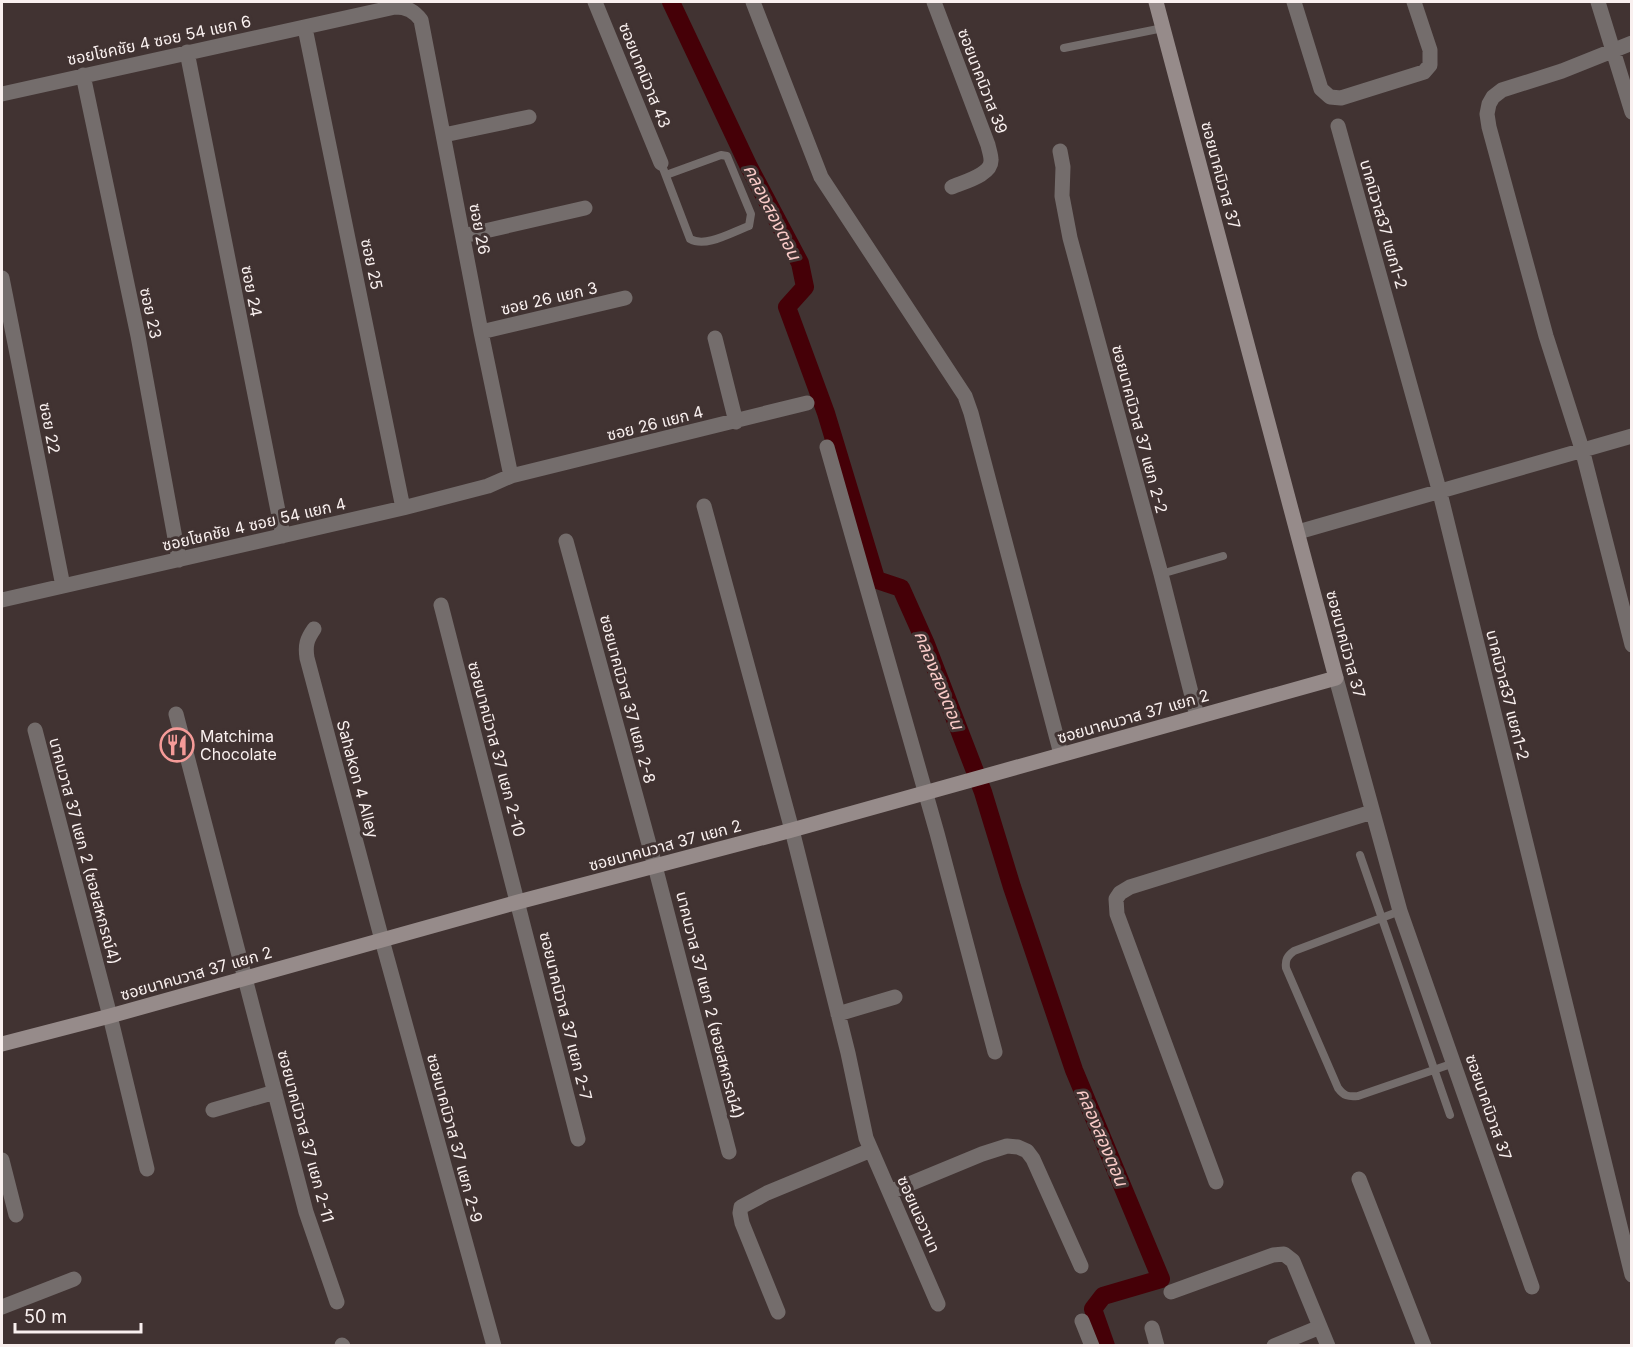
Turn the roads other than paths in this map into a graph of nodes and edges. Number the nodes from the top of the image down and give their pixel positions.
1 (595, 2) edge
2 (753, 2) edge
3 (934, 2) edge
4 (1156, 2) edge
5 (1294, 2) edge
6 (1414, 2) edge
7 (1598, 2) edge
8 (394, 7) joint
9 (305, 28) junction
10 (1163, 28) junction
11 (1632, 43) edge
12 (1064, 48) dead end
13 (1614, 50) junction
14 (187, 52) junction
15 (83, 75) junction
16 (2, 94) edge
17 (1632, 112) edge
18 (529, 117) dead end
19 (1338, 126) dead end
20 (444, 135) junction
21 (1060, 151) dead end
22 (664, 169) junction
23 (952, 187) dead end
24 (585, 208) dead end
25 (463, 236) junction
26 (2, 278) edge
27 (625, 298) dead end
28 (481, 332) junction
29 (715, 338) dead end
30 (807, 403) dead end
31 (735, 422) junction
32 (1632, 436) edge
33 (827, 447) dead end
34 (1582, 450) junction
35 (511, 476) junction
36 (1440, 493) junction
37 (704, 506) dead end
38 (404, 508) junction
39 (1298, 532) junction
40 (283, 536) junction
41 (566, 542) dead end
42 (1223, 556) dead end
43 (179, 560) junction
44 (1161, 574) junction
45 (63, 586) junction
46 (2, 600) edge
47 (441, 605) dead end
48 (314, 629) dead end
49 (1632, 645) edge
50 (1336, 678) junction
51 (176, 714) dead end
52 (1197, 716) junction
53 (35, 730) dead end
54 (1061, 754) junction
55 (926, 793) junction
56 (1372, 812) junction
57 (792, 830) junction
58 (1360, 855) dead end
59 (655, 866) junction
60 (518, 902) junction
61 (1400, 911) junction
62 (1382, 918) junction
63 (382, 940) junction
64 (245, 978) junction
65 (895, 997) dead end
66 (838, 1014) junction
67 (110, 1016) junction
68 (2, 1044) edge
69 (995, 1053) dead end
70 (1454, 1063) junction
71 (1434, 1070) junction
72 (275, 1092) junction
73 (213, 1110) dead end
74 (1450, 1115) dead end
75 (578, 1139) dead end
76 (869, 1144) junction
77 (729, 1152) dead end
78 (2, 1160) edge
79 (147, 1169) dead end
80 (1359, 1179) dead end
81 (1216, 1182) dead end
82 (890, 1192) junction
83 (16, 1215) dead end
84 (1081, 1266) dead end
85 (1632, 1275) edge
86 (74, 1279) dead end
87 (1532, 1287) dead end
88 (1171, 1292) dead end
89 (337, 1302) dead end
90 (938, 1304) dead end
91 (2, 1307) edge
92 (778, 1312) dead end
93 (1082, 1321) dead end
94 (1320, 1327) junction
95 (1152, 1328) dead end
96 (494, 1346) edge
97 (1092, 1346) edge
98 (1157, 1346) edge
99 (1274, 1346) edge
100 (1328, 1346) edge
101 (1424, 1346) edge

1 - 22 street, ซอยนาคนิวาส 43
2 - 54 street
3 - 23 street, ซอยนาคนิวาส 39
4 - 10 street, ซอยนาคนิวาส 37
5 - 6 street
7 - 13 street
8 - 9 street, ซอยโชคชัย 4 ซอย 54 แยก 6
8 - 20 street, ซอย 26
9 - 14 street, ซอยโชคชัย 4 ซอย 54 แยก 6
9 - 38 street, ซอย 25
10 - 12 lane
10 - 39 street, ซอยนาคนิวาส 37
11 - 13 street
13 - 17 street
13 - 34 street
14 - 15 street, ซอยโชคชัย 4 ซอย 54 แยก 6
14 - 40 street, ซอย 24
15 - 16 street, ซอยโชคชัย 4 ซอย 54 แยก 6
15 - 43 street, ซอย 23
18 - 20 street
19 - 36 street, นาคนิวาส37 แยก1-2
20 - 25 street, ซอย 26
21 - 44 street, ซอยนาคนิวาส 37 แยก 2-2
22 - 22 lane
24 - 25 street
25 - 28 street, ซอย 26
26 - 45 street, ซอย 22
27 - 28 street, ซอย 26 แยก 3
28 - 35 street, ซอย 26
29 - 31 street
30 - 31 street, ซอย 26 แยก 4
31 - 35 street, ซอย 26 แยก 4
32 - 34 street
33 - 55 street
34 - 36 street
34 - 49 street
35 - 38 street, ซอยโชคชัย 4 ซอย 54 แยก 4
36 - 39 street
36 - 85 street, นาคนิวาส37 แยก1-2
37 - 57 street, ซอยเนอวานา
38 - 40 street, ซอยโชคชัย 4 ซอย 54 แยก 4
39 - 50 street, ซอยนาคนิวาส 37
40 - 43 street, ซอยโชคชัย 4 ซอย 54 แยก 4
41 - 59 street, ซอยนาคนิวาส 37 แยก 2-8
42 - 44 lane
43 - 45 street, ซอยโชคชัย 4 ซอย 54 แยก 4
44 - 52 street, ซอยนาคนิวาส 37 แยก 2-2
45 - 46 street, ซอยโชคชัย 4 ซอย 54 แยก 4
47 - 60 street, ซอยนาคนิวาส 37 แยก 2-10
48 - 63 street, Sahakon 4 Alley
50 - 52 street, ซอยนาคนวาส 37 แยก 2
50 - 56 street, ซอยนาคนิวาส 37
51 - 64 street
52 - 54 street, ซอยนาคนวาส 37 แยก 2
53 - 67 street, นาคนวาส 37 แยก 2 (ซอยสหกรณ์4)
54 - 55 street, ซอยนาคนวาส 37 แยก 2
55 - 57 street, ซอยนาคนวาส 37 แยก 2
55 - 69 street
56 - 61 street, ซอยนาคนิวาส 37
56 - 81 street
57 - 59 street, ซอยนาคนวาส 37 แยก 2
57 - 66 street, ซอยเนอวานา
58 - 62 lane
59 - 60 street, ซอยนาคนวาส 37 แยก 2
59 - 77 street, นาคนวาส 37 แยก 2 (ซอยสหกรณ์4)
60 - 63 street, ซอยนาคนวาส 37 แยก 2
60 - 75 street, ซอยนาคนิวาส 37 แยก 2-7
61 - 62 lane
61 - 70 street, ซอยนาคนิวาส 37
62 - 71 lane
62 - 71 lane
63 - 64 street, ซอยนาคนวาส 37 แยก 2
63 - 96 street, ซอยนาคนิวาส 37 แยก 2-9
64 - 67 street, ซอยนาคนวาส 37 แยก 2
64 - 72 street, ซอยนาคนิวาส 37 แยก 2-11
65 - 66 street
66 - 76 street, ซอยเนอวานา
67 - 68 street, ซอยนาคนวาส 37 แยก 2
67 - 79 street, นาคนวาส 37 แยก 2 (ซอยสหกรณ์4)
70 - 71 lane
70 - 87 street, ซอยนาคนิวาส 37
71 - 74 lane
72 - 73 street
72 - 89 street, ซอยนาคนิวาส 37 แยก 2-11
76 - 82 street, ซอยเนอวานา
76 - 92 street
78 - 83 street
80 - 101 street
82 - 84 street
82 - 90 street, ซอยเนอวานา
86 - 91 street
88 - 94 street
93 - 97 street
94 - 99 street
94 - 100 street
95 - 98 street

